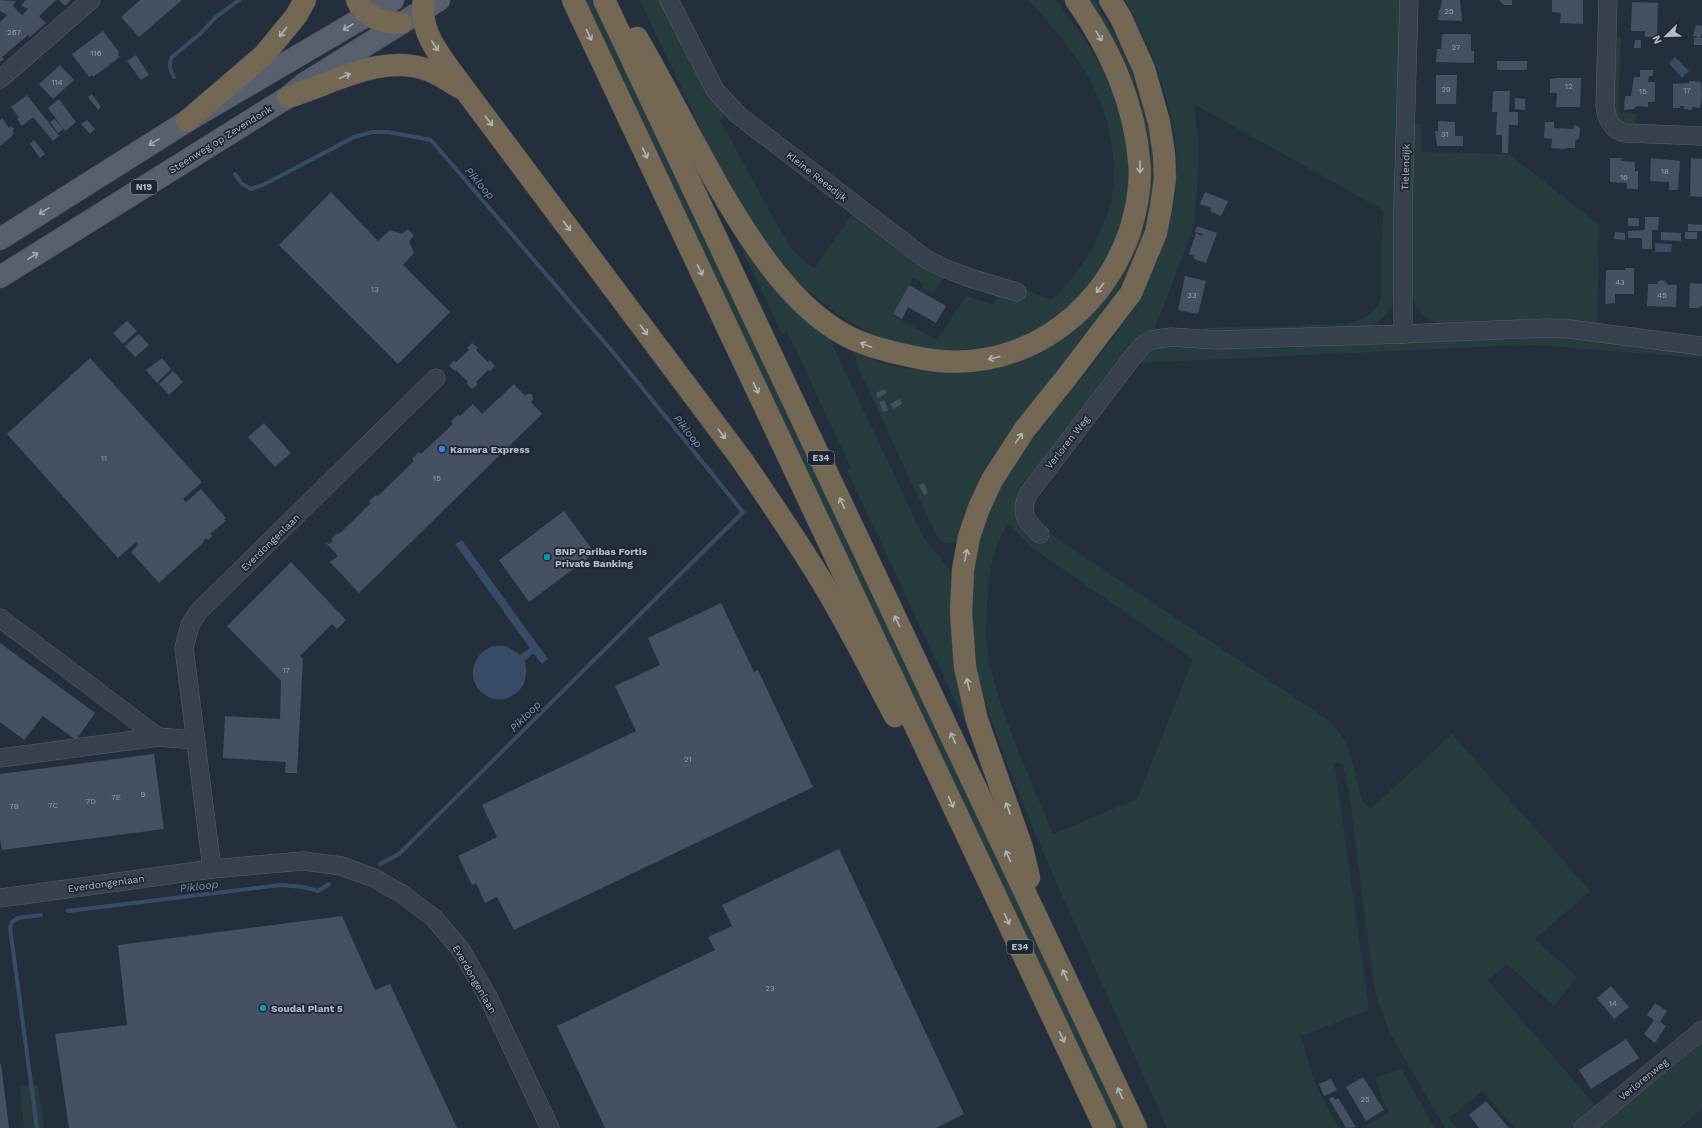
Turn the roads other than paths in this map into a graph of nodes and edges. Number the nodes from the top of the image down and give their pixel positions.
1 (91, 0) edge
2 (305, 0) edge
3 (393, 0) edge
4 (572, 0) edge
5 (604, 0) edge
6 (610, 0) edge
7 (669, 0) edge
8 (1076, 0) edge
9 (1110, 0) edge
10 (1409, 0) edge
11 (1608, 0) edge
12 (428, 3) edge
13 (363, 8) edge
14 (401, 23) junction
15 (0, 79) edge
16 (465, 90) junction
17 (288, 97) junction
18 (187, 121) junction
19 (1702, 136) edge
20 (0, 239) edge
21 (0, 277) edge
22 (1017, 292) dead end
23 (1403, 334) junction
24 (1702, 346) edge
25 (436, 378) dead end
26 (1040, 534) dead end
27 (0, 618) edge
28 (158, 737) junction
29 (196, 740) junction
30 (0, 758) edge
31 (935, 767) junction
32 (212, 869) junction
33 (0, 898) edge
34 (1037, 916) junction
35 (1702, 1030) edge
36 (550, 1128) edge
37 (1105, 1128) edge
38 (1136, 1128) edge
39 (1583, 1128) edge

1 - 15 street
2 -> 18 highway
3 - 13 main road
4 -> 31 highway, E34
34 -> 5 highway, E34
8 -> 6 highway
7 - 22 street, Kleine Reesdijk
34 -> 9 highway
10 - 23 street, Tielendijk
11 - 19 street
12 - 14 main road, Steenweg op Zevendonk / N19
12 -> 16 highway
13 - 14 highway
13 -> 18 main road
14 - 17 main road, Steenweg op Zevendonk / N19
17 -> 16 highway
16 -> 31 highway
21 -> 17 main road, Steenweg op Zevendonk / N19
18 -> 20 main road
23 - 24 street
23 - 26 street, Verloren Weg
25 - 29 street, Everdongenlaan
27 - 28 street
28 - 29 street
28 - 30 street
29 - 32 street, Everdongenlaan
31 -> 37 highway, E34
32 - 33 street, Everdongenlaan
32 - 36 street, Everdongenlaan
38 -> 34 highway, E34
35 - 39 street, Verlorenweg

